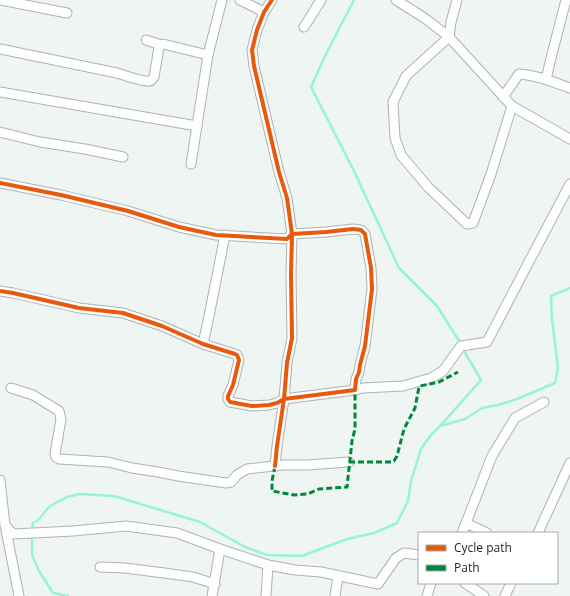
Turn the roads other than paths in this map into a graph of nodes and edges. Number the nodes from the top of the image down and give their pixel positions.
1 (0, 0) edge
2 (222, 0) edge
3 (240, 0) edge
4 (272, 0) edge
5 (321, 0) edge
6 (396, 0) edge
7 (457, 0) edge
8 (566, 0) edge
9 (67, 12) dead end
10 (264, 12) junction
11 (304, 27) dead end
12 (449, 37) junction
13 (146, 40) dead end
14 (161, 45) junction
15 (0, 49) edge
16 (208, 55) junction
17 (546, 79) junction
18 (570, 88) edge
19 (0, 92) edge
20 (503, 97) junction
21 (512, 106) junction
22 (197, 126) junction
23 (0, 132) edge
24 (570, 139) edge
25 (123, 157) dead end
26 (191, 164) dead end
27 (0, 184) edge
28 (570, 184) edge
29 (292, 234) junction
30 (225, 236) junction
31 (0, 291) edge
32 (202, 344) junction
33 (11, 388) dead end
34 (355, 390) junction
35 (284, 400) junction
36 (544, 402) dead end
37 (350, 462) dead end
38 (275, 466) junction
39 (569, 470) edge
40 (0, 480) edge
41 (1, 505) edge
42 (466, 523) junction
43 (5, 525) junction
44 (462, 532) edge
45 (485, 532) edge
46 (538, 532) edge
47 (220, 549) junction
48 (418, 555) edge
49 (268, 566) junction
50 (100, 567) dead end
51 (338, 576) junction
52 (215, 584) junction
53 (431, 584) edge
54 (466, 584) edge
55 (511, 584) edge
56 (19, 596) edge
57 (212, 596) edge
58 (266, 596) edge
59 (335, 596) edge
60 (427, 596) edge
61 (484, 596) edge
62 (505, 596) edge

1 - 9 street
2 - 16 street
3 - 10 street
4 - 10 street
5 - 11 street
6 - 12 street
7 - 12 street
8 - 17 street
10 - 29 street
12 - 20 street
12 - 21 street
13 - 14 street
14 - 15 street
14 - 16 street
16 - 22 street
17 - 18 street
17 - 20 street
19 - 22 street
20 - 21 street
21 - 24 street
22 - 26 street
23 - 25 street
27 - 30 street
28 - 34 street
29 - 30 street
29 - 34 street
29 - 35 street
30 - 32 street
31 - 32 street
32 - 35 street
33 - 38 street
34 - 35 street
35 - 38 street
36 - 42 street
37 - 38 street
39 - 46 street
40 - 41 street
41 - 43 street
42 - 44 street
42 - 45 street
43 - 47 street
43 - 56 street
47 - 49 street
47 - 52 street
48 - 51 street
49 - 51 street
49 - 58 street
50 - 52 street
51 - 59 street
52 - 57 street
53 - 60 street
54 - 61 street
55 - 62 street

